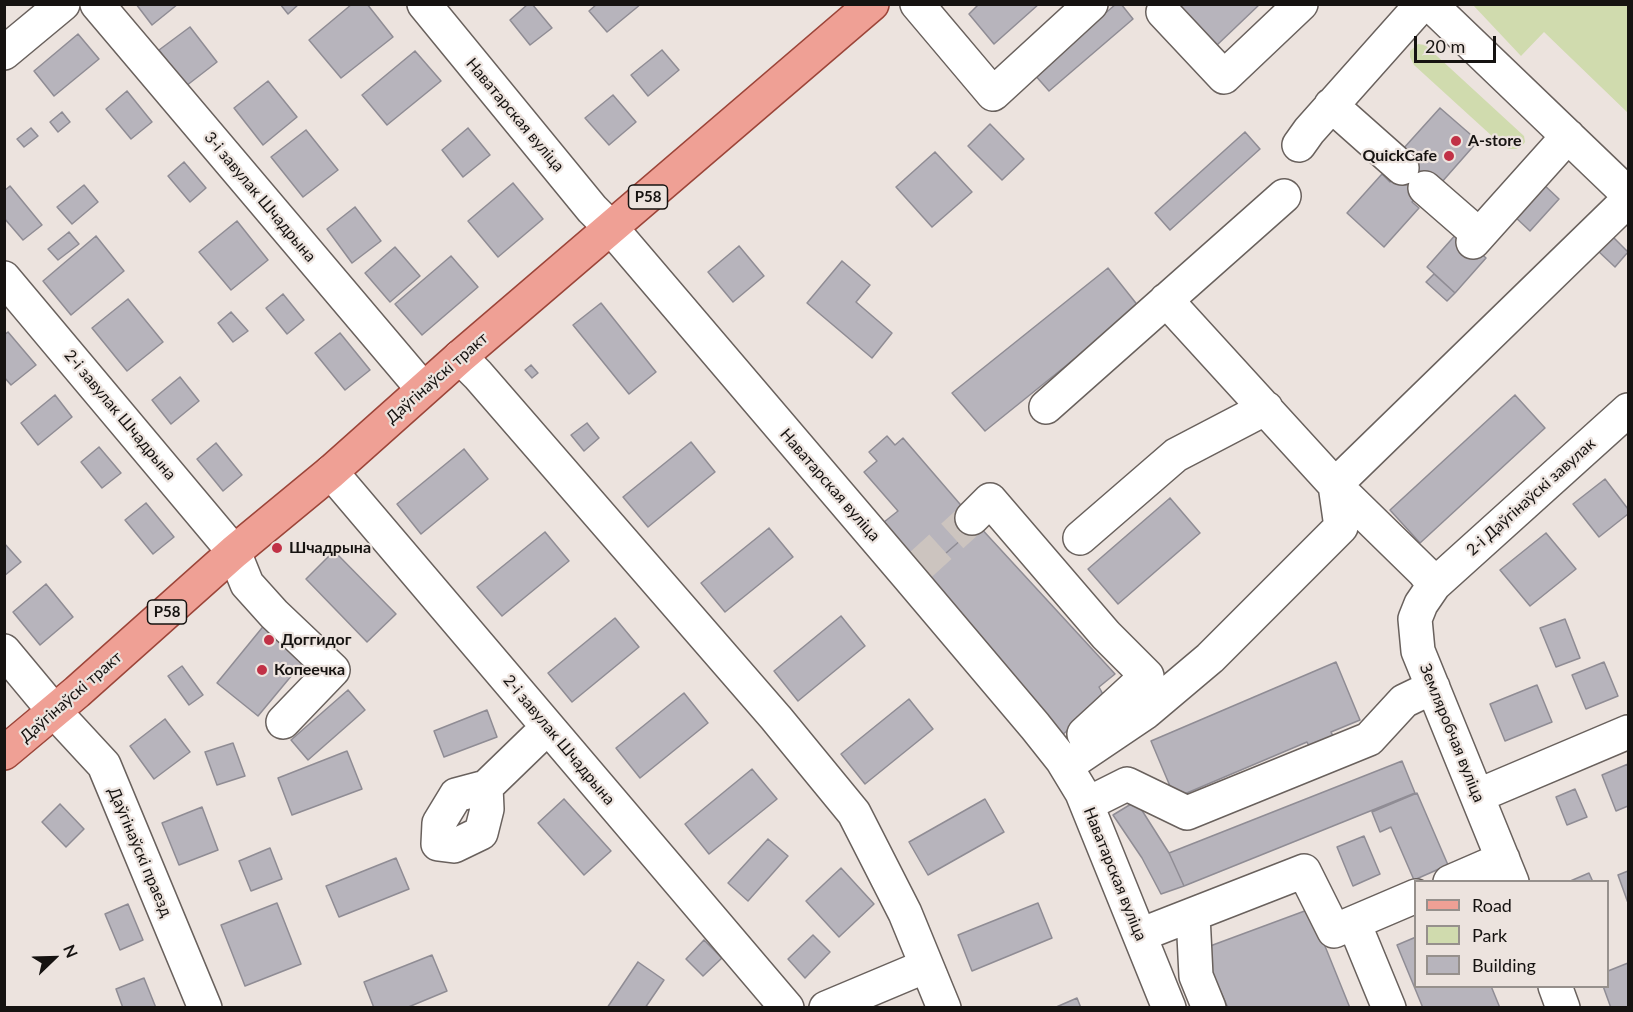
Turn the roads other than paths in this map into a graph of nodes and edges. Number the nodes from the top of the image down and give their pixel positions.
1 (63, 4) edge
2 (97, 4) edge
3 (424, 4) edge
4 (873, 4) edge
5 (917, 4) edge
6 (1091, 4) edge
7 (1302, 4) edge
8 (1422, 4) edge
9 (1430, 4) edge
10 (1163, 12) dead end
11 (4, 53) edge
12 (1331, 105) junction
13 (1568, 136) junction
14 (1299, 145) dead end
15 (1629, 194) edge
16 (1284, 196) dead end
17 (1629, 200) edge
18 (612, 229) junction
19 (4, 279) edge
20 (1166, 300) junction
21 (460, 357) junction
22 (423, 389) junction
23 (1046, 407) dead end
24 (1266, 408) junction
25 (1629, 410) edge
26 (331, 472) junction
27 (1335, 485) junction
28 (972, 518) tunnel mouth
29 (1080, 538) dead end
30 (234, 552) junction
31 (1434, 585) junction
32 (4, 651) edge
33 (1433, 687) junction
34 (54, 711) junction
35 (283, 722) dead end
36 (548, 727) junction
37 (1629, 732) edge
38 (4, 753) edge
39 (1062, 761) junction
40 (486, 787) dead end
41 (1477, 796) junction
42 (1087, 804) junction
43 (1507, 870) edge
44 (1460, 880) edge
45 (1414, 897) edge
46 (1193, 915) junction
47 (1354, 923) junction
48 (1140, 935) junction
49 (926, 966) junction
50 (1555, 988) edge
51 (205, 1008) edge
52 (787, 1008) edge
53 (826, 1008) edge
54 (944, 1008) edge
55 (1169, 1008) edge
56 (1209, 1008) edge
57 (1389, 1008) edge
58 (1563, 1008) edge

1 - 11 street
2 - 22 street, 3-і завулак Шчадрына
3 - 18 street, Наватарская вуліца
4 - 18 main road, Даўгінаўскі тракт / Р58
5 - 6 street
7 - 10 street
8 - 12 street
9 - 13 street
12 - 13 street
12 - 14 street
13 - 15 street
16 - 20 street
17 - 27 street
18 - 21 main road, Даўгінаўскі тракт / Р58
18 - 39 street, Наватарская вуліца
19 - 30 street, 2-і завулак Шчадрына
20 - 23 street
20 - 24 street
21 - 22 main road, Даўгінаўскі тракт / Р58
21 - 49 street
22 - 26 main road, Даўгінаўскі тракт / Р58
24 - 27 street
24 - 29 street
25 - 31 street, 2-і Даўгінаўскі завулак
26 - 30 main road, Даўгінаўскі тракт / Р58
26 - 36 street, 2-і завулак Шчадрына
27 - 31 street
27 - 39 street
28 - 39 street
30 - 34 main road, Даўгінаўскі тракт / Р58
30 - 35 street, 2-і завулак Шчадрына
31 - 33 street, Земляробчая вуліца
32 - 34 street, Даўгінаўскі праезд
33 - 41 street, Земляробчая вуліца
33 - 42 street
34 - 38 main road, Даўгінаўскі тракт / Р58
34 - 51 street, Даўгінаўскі праезд
36 - 40 street
36 - 52 street, 2-і завулак Шчадрына
37 - 41 street
39 - 42 street, Наватарская вуліца
41 - 43 street, Земляробчая вуліца
42 - 48 street, Наватарская вуліца
43 - 44 street
45 - 47 street
46 - 47 street
46 - 48 street
46 - 56 street
47 - 57 street
48 - 55 street, Наватарская вуліца
49 - 53 street
49 - 54 street
50 - 58 street

